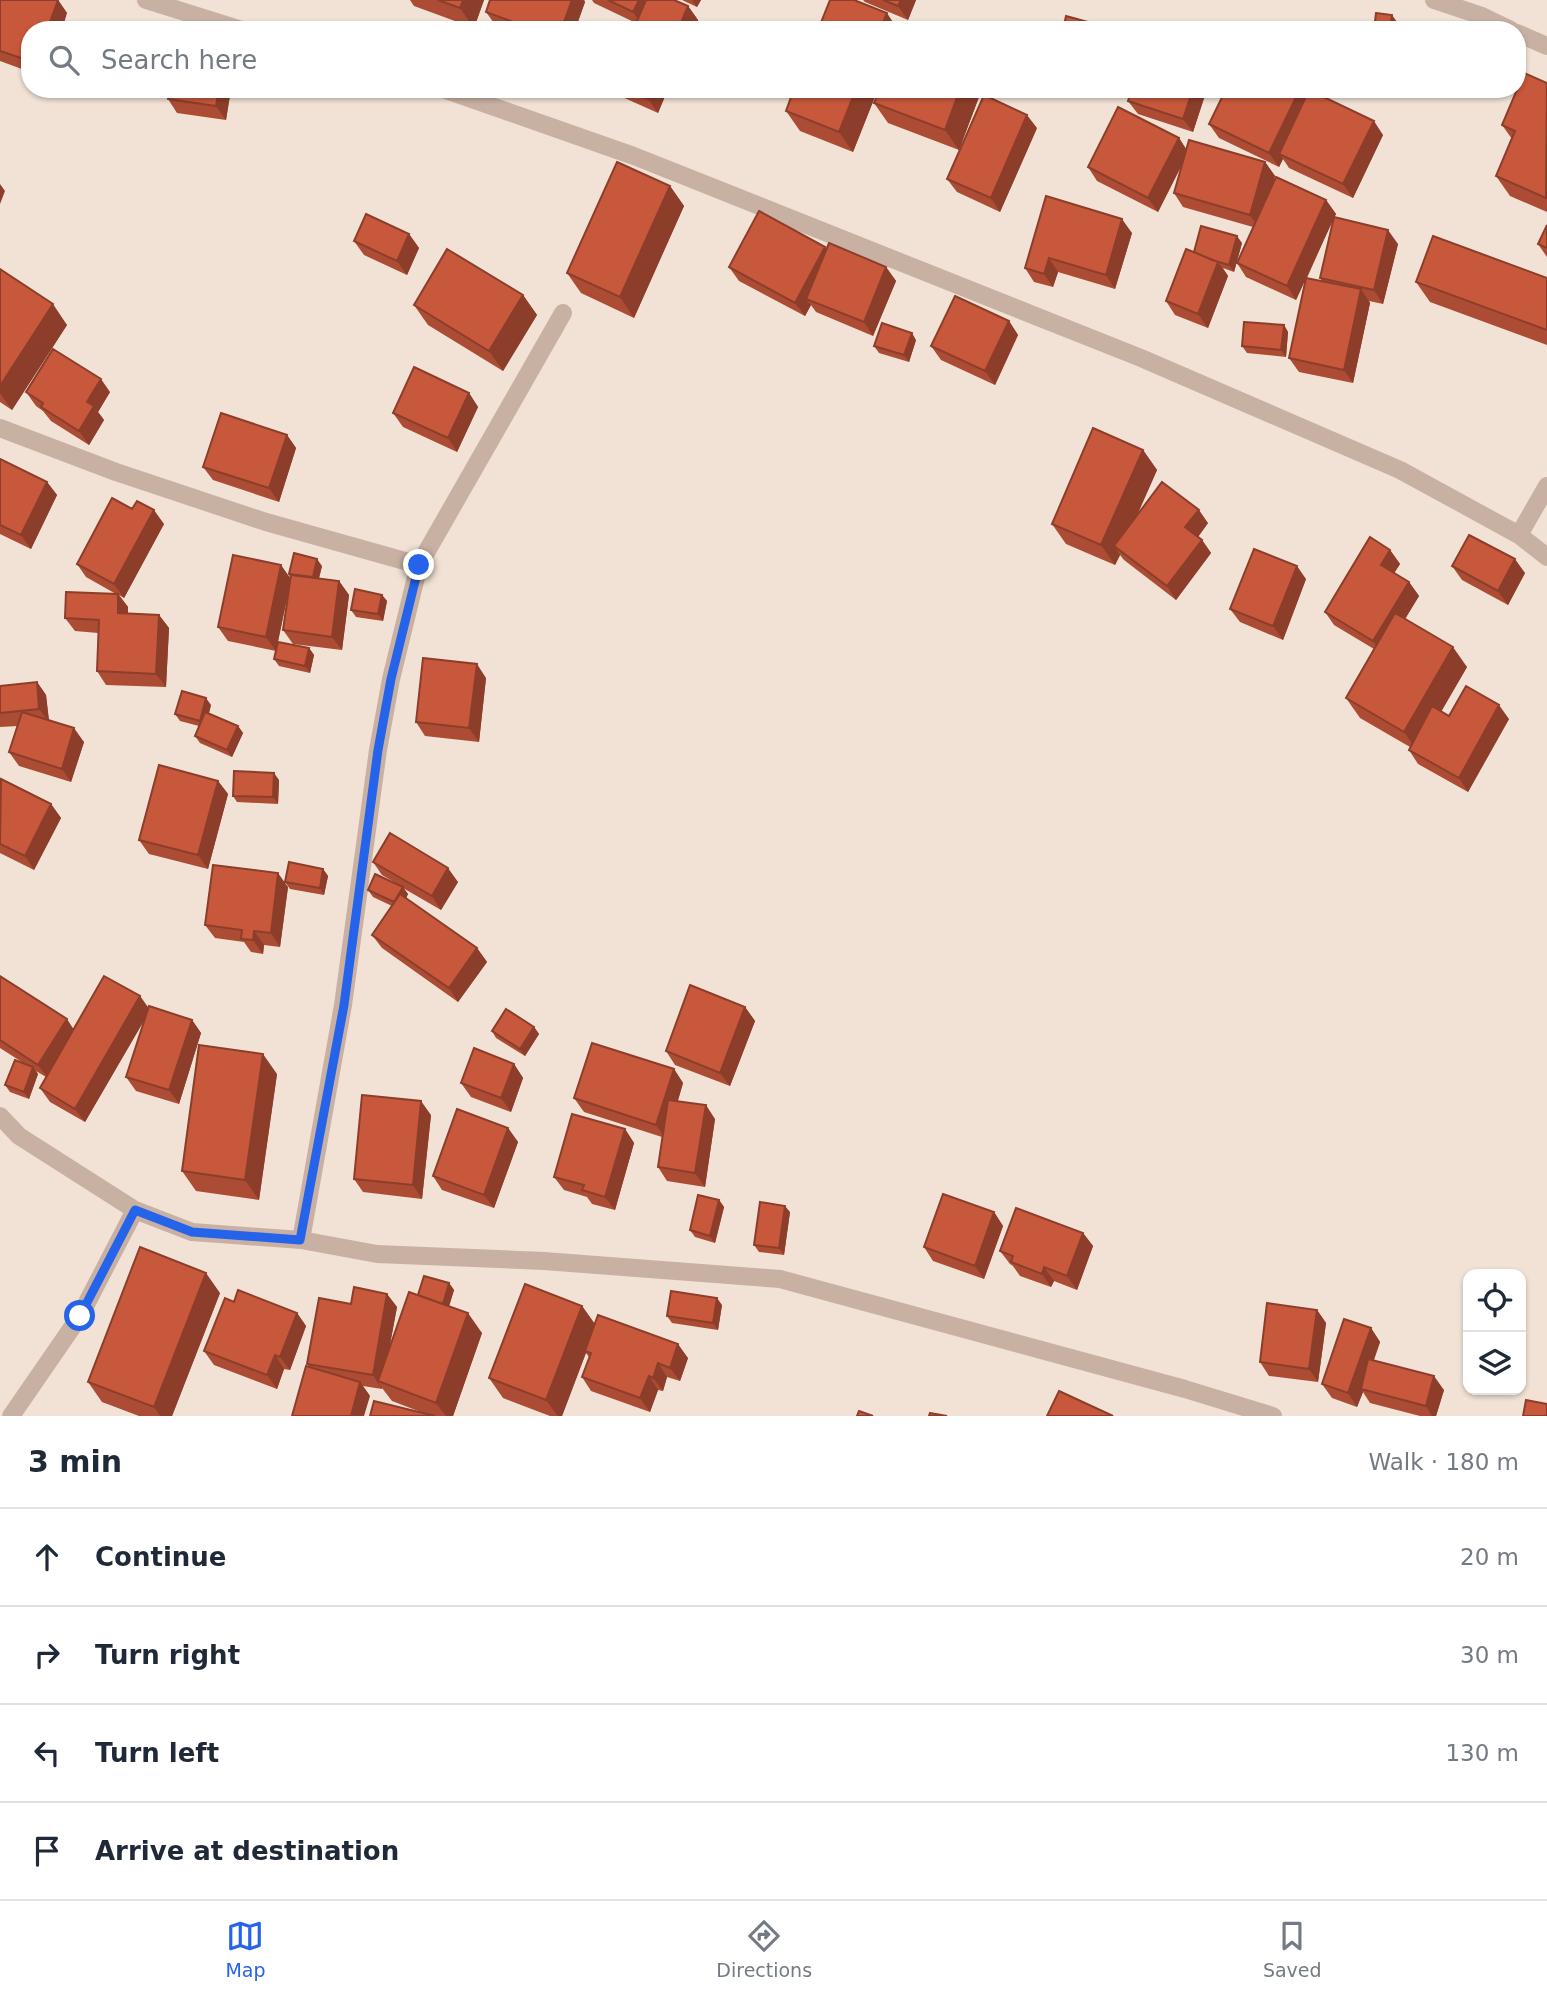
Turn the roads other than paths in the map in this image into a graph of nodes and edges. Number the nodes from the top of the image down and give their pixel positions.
1 (146, 0) edge
2 (1434, 0) edge
3 (213, 21) edge
4 (1492, 21) edge
5 (1526, 37) edge
6 (1547, 46) edge
7 (469, 98) edge
8 (563, 313) dead end
9 (0, 428) edge
10 (1547, 486) edge
11 (1519, 535) junction
12 (1547, 557) edge
13 (419, 565) junction
14 (0, 1116) edge
15 (135, 1210) junction
16 (300, 1240) junction
17 (10, 1416) edge
18 (1273, 1416) edge

1 - 3 street
2 - 4 street
5 - 6 street
7 - 11 street
8 - 13 street
9 - 13 street
10 - 11 street
11 - 12 street
13 - 16 street
14 - 15 street
15 - 16 street
15 - 17 street
16 - 18 street

